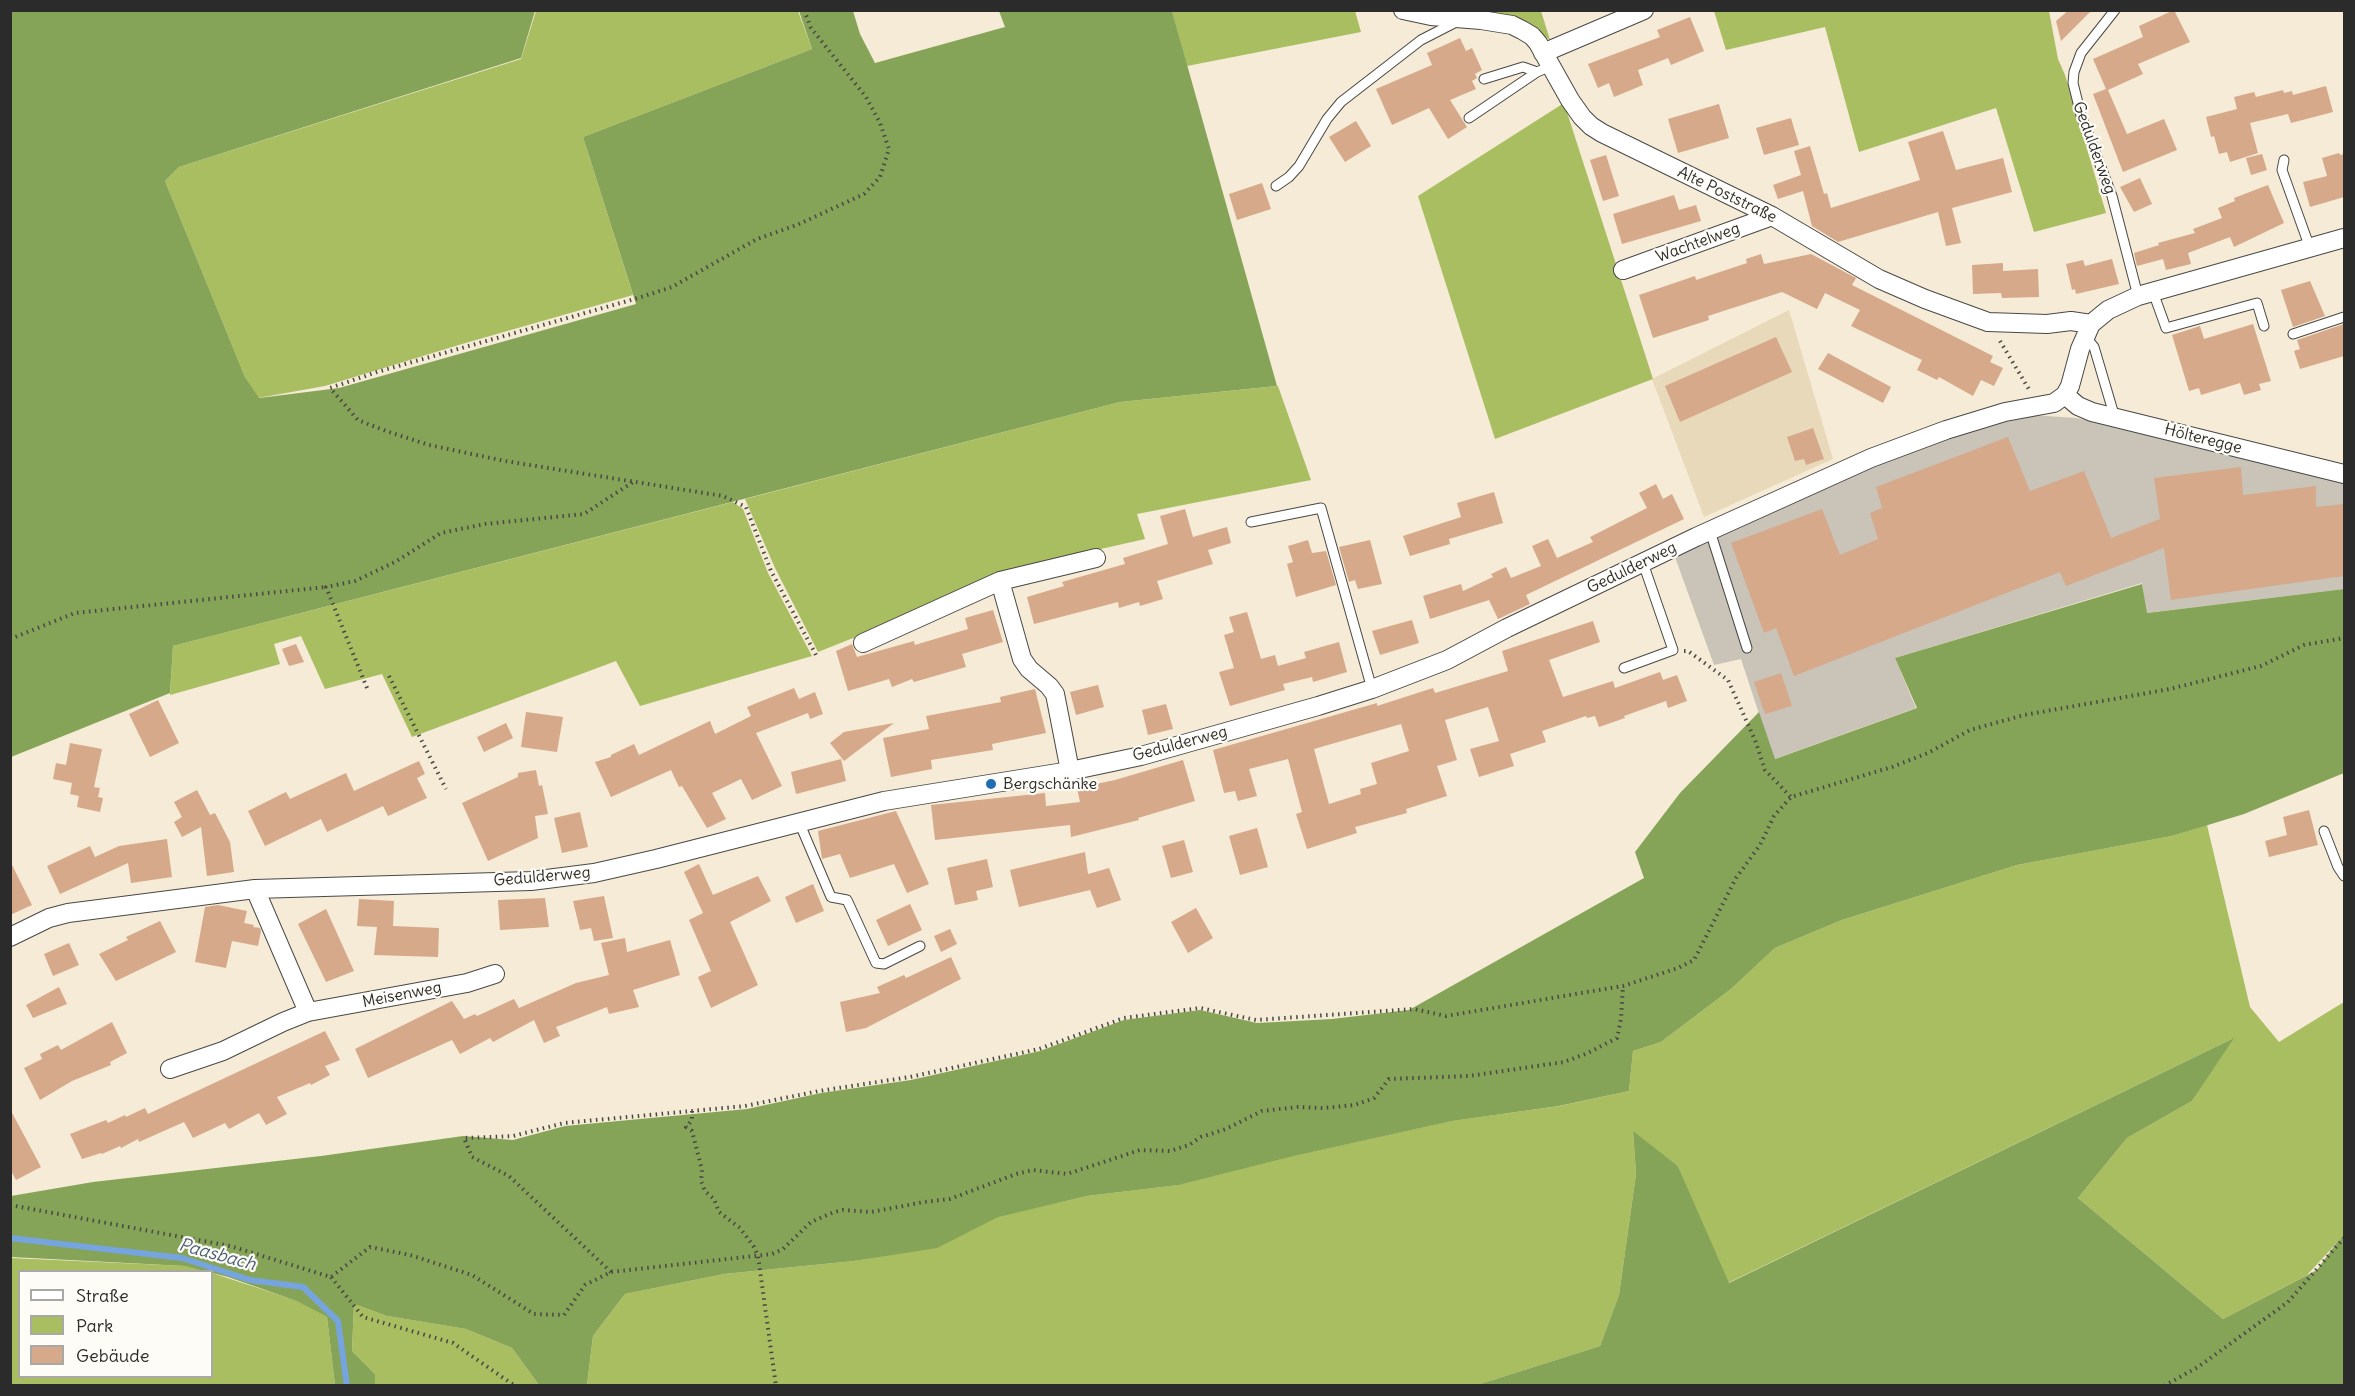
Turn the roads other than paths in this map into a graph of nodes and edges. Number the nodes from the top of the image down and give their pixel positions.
1 (1403, 10) edge
2 (1644, 10) edge
3 (2115, 10) edge
4 (1466, 18) junction
5 (1544, 64) junction
6 (1484, 79) dead end
7 (1469, 118) dead end
8 (2284, 160) dead end
9 (1276, 186) dead end
10 (1772, 216) junction
11 (2344, 238) edge
12 (2310, 248) junction
13 (1623, 270) dead end
14 (2146, 294) junction
15 (2344, 317) edge
16 (2264, 326) dead end
17 (2088, 330) junction
18 (2293, 334) dead end
19 (2065, 395) junction
20 (2115, 418) junction
21 (2344, 474) edge
22 (1251, 522) dead end
23 (1710, 531) junction
24 (1096, 558) dead end
25 (1643, 563) junction
26 (1000, 581) junction
27 (862, 643) dead end
28 (1747, 648) dead end
29 (1624, 668) dead end
30 (1372, 689) junction
31 (1070, 771) junction
32 (799, 822) junction
33 (2324, 831) dead end
34 (2344, 876) edge
35 (255, 889) junction
36 (10, 937) edge
37 (920, 946) dead end
38 (495, 974) dead end
39 (308, 1012) junction
40 (170, 1069) dead end

1 - 4 street, Alte Poststraße
2 - 5 street
3 - 14 lane, Gedulderweg
4 - 5 street, Alte Poststraße
4 - 9 lane
5 - 6 lane
5 - 7 lane
5 - 10 street, Alte Poststraße
8 - 12 lane
10 - 13 street, Wachtelweg
10 - 17 street, Alte Poststraße
11 - 12 street
12 - 14 street
14 - 16 lane, Gedulderweg
14 - 17 street
15 - 18 lane
17 - 19 street
17 - 20 lane
19 - 20 street, Hölteregge
19 - 23 street, Gedulderweg
20 - 21 street, Hölteregge
22 - 30 lane
23 - 25 street, Gedulderweg
23 - 28 lane
24 - 26 street
25 - 29 lane
25 - 30 street, Gedulderweg
26 - 27 street
26 - 31 street
30 - 31 street, Gedulderweg
31 - 32 street, Gedulderweg
32 - 35 street, Gedulderweg
32 - 37 lane
33 - 34 lane
35 - 36 street, Gedulderweg
35 - 39 street
38 - 39 street, Meisenweg
39 - 40 street, Meisenweg

